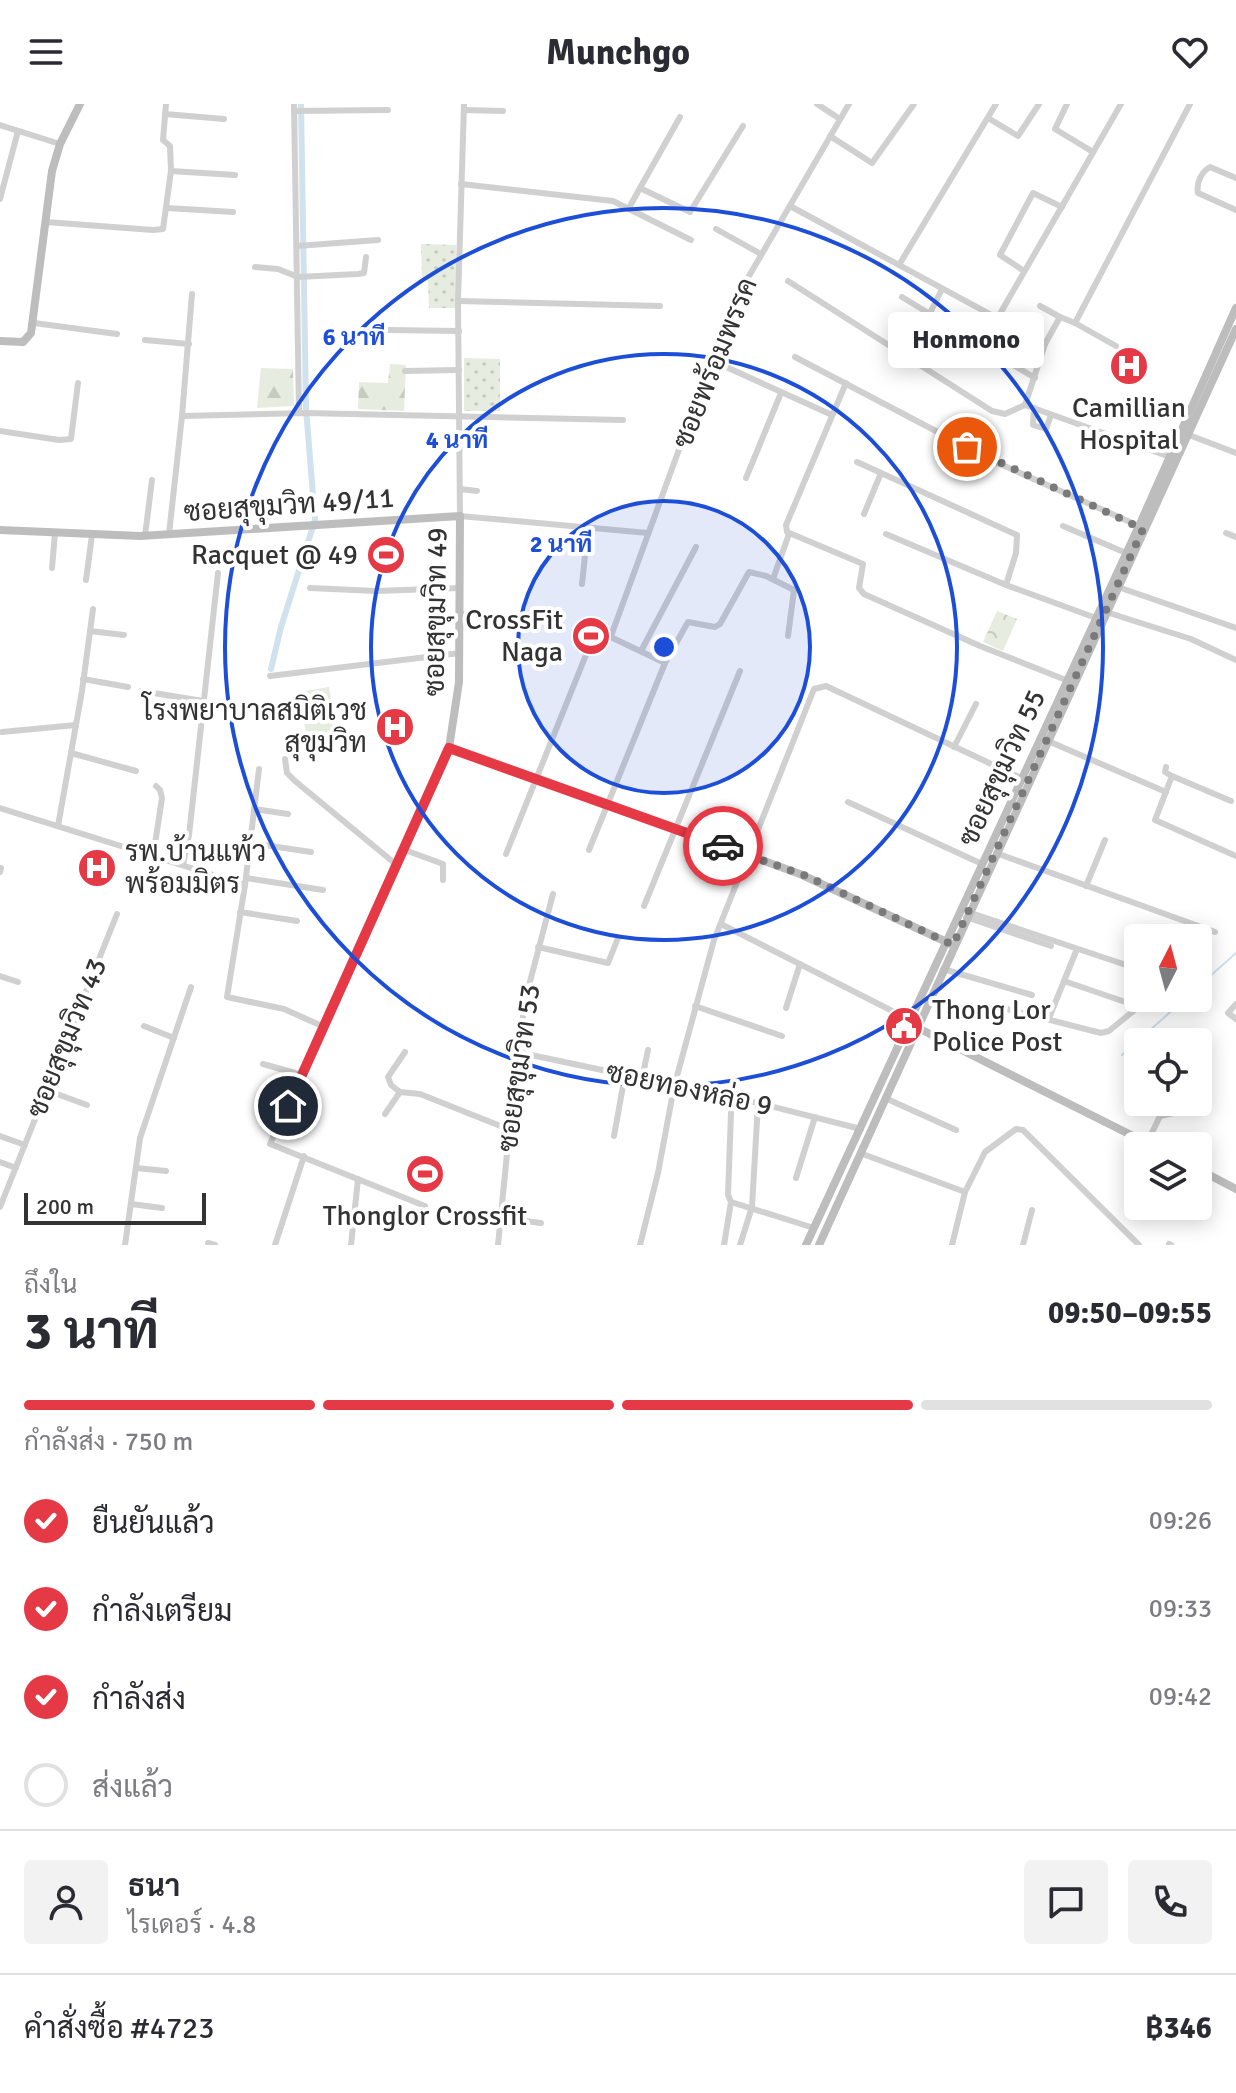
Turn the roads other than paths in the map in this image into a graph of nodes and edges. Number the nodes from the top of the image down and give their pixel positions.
1 (80, 104) edge
2 (166, 104) edge
3 (817, 104) edge
4 (849, 104) edge
5 (914, 104) edge
6 (996, 104) edge
7 (1039, 104) edge
8 (1067, 104) edge
9 (1121, 104) edge
10 (1190, 104) edge
11 (294, 107) edge
12 (464, 107) edge
13 (388, 110) dead end
14 (503, 111) dead end
15 (165, 114) junction
16 (680, 117) dead end
17 (988, 118) junction
18 (224, 119) dead end
19 (840, 119) junction
20 (0, 125) edge
21 (743, 126) dead end
22 (18, 131) junction
23 (830, 136) junction
24 (60, 144) junction
25 (1093, 152) junction
26 (171, 171) junction
27 (235, 175) dead end
28 (1236, 178) edge
29 (461, 184) junction
30 (640, 188) junction
31 (0, 199) edge
32 (790, 206) junction
33 (1062, 207) junction
34 (167, 208) junction
35 (629, 208) junction
36 (1236, 210) edge
37 (233, 212) dead end
38 (46, 222) junction
39 (716, 229) dead end
40 (378, 240) dead end
41 (691, 240) dead end
42 (297, 246) junction
43 (761, 254) junction
44 (366, 257) dead end
45 (899, 265) junction
46 (255, 267) dead end
47 (1024, 271) junction
48 (298, 277) junction
49 (788, 281) dead end
50 (942, 289) junction
51 (192, 294) dead end
52 (902, 297) dead end
53 (458, 301) junction
54 (660, 306) dead end
55 (1040, 306) dead end
56 (1236, 308) edge
57 (929, 315) junction
58 (1060, 317) junction
59 (997, 319) junction
60 (34, 323) junction
61 (1075, 323) junction
62 (1236, 329) edge
63 (387, 330) dead end
64 (459, 331) junction
65 (117, 334) dead end
66 (145, 340) dead end
67 (0, 341) edge
68 (189, 344) junction
69 (1045, 344) junction
70 (1233, 344) edge
71 (1116, 346) dead end
72 (795, 357) dead end
73 (713, 361) junction
74 (459, 370) junction
75 (405, 371) dead end
76 (1035, 378) junction
77 (78, 383) dead end
78 (846, 383) junction
79 (1207, 383) junction
80 (781, 393) junction
81 (1025, 405) junction
82 (1034, 408) junction
83 (299, 413) junction
84 (832, 415) junction
85 (1051, 415) junction
86 (182, 416) junction
87 (460, 416) junction
88 (623, 420) dead end
89 (0, 431) edge
90 (1189, 435) junction
91 (1236, 453) edge
92 (1174, 458) junction
93 (857, 462) dead end
94 (881, 473) junction
95 (746, 478) dead end
96 (152, 480) dead end
97 (460, 489) junction
98 (477, 491) dead end
99 (864, 514) dead end
100 (460, 516) junction
101 (1063, 526) dead end
102 (588, 527) junction
103 (1141, 528) junction
104 (0, 530) edge
105 (55, 533) junction
106 (648, 533) junction
107 (1226, 533) dead end
108 (169, 534) junction
109 (789, 534) junction
110 (886, 534) dead end
111 (92, 535) junction
112 (145, 536) junction
113 (1236, 537) edge
114 (696, 547) dead end
115 (1126, 553) junction
116 (52, 568) dead end
117 (218, 573) dead end
118 (773, 579) junction
119 (86, 580) dead end
120 (582, 584) dead end
121 (1006, 585) junction
122 (1115, 586) junction
123 (310, 588) dead end
124 (460, 588) junction
125 (93, 609) dead end
126 (460, 614) junction
127 (1101, 617) junction
128 (528, 619) dead end
129 (1235, 626) edge
130 (90, 631) junction
131 (124, 635) dead end
132 (611, 636) junction
133 (788, 636) dead end
134 (641, 651) junction
135 (460, 653) junction
136 (1236, 660) edge
137 (665, 663) junction
138 (740, 671) dead end
139 (270, 676) dead end
140 (83, 679) junction
141 (1070, 682) junction
142 (128, 687) dead end
143 (141, 691) dead end
144 (203, 701) junction
145 (976, 704) dead end
146 (76, 725) junction
147 (2, 732) edge
148 (1044, 739) junction
149 (954, 747) junction
150 (449, 748) junction
151 (71, 753) junction
152 (285, 759) dead end
153 (1166, 767) dead end
154 (259, 769) dead end
155 (136, 771) dead end
156 (1172, 776) junction
157 (536, 779) junction
158 (1026, 779) junction
159 (156, 786) dead end
160 (1166, 792) junction
161 (1231, 801) dead end
162 (848, 802) dead end
163 (607, 805) junction
164 (0, 808) edge
165 (254, 809) junction
166 (288, 814) dead end
167 (58, 826) junction
168 (676, 830) junction
169 (1105, 840) dead end
170 (250, 843) junction
171 (405, 850) junction
172 (589, 850) dead end
173 (992, 851) junction
174 (311, 852) dead end
175 (506, 854) dead end
176 (748, 855) junction
177 (1236, 856) edge
178 (153, 857) junction
179 (183, 865) junction
180 (398, 866) junction
181 (986, 866) junction
182 (443, 880) dead end
183 (245, 882) junction
184 (1086, 886) junction
185 (323, 890) dead end
186 (553, 894) dead end
187 (644, 906) dead end
188 (240, 912) junction
189 (117, 914) dead end
190 (967, 915) junction
191 (297, 921) dead end
192 (721, 924) junction
193 (1215, 932) dead end
194 (618, 938) dead end
195 (950, 944) junction
196 (1051, 946) dead end
197 (538, 947) junction
198 (1077, 949) junction
199 (800, 964) junction
200 (1124, 964) edge
201 (943, 969) junction
202 (0, 976) edge
203 (1064, 981) junction
204 (18, 982) dead end
205 (191, 987) dead end
206 (1032, 995) dead end
207 (1124, 1002) edge
208 (1236, 1004) edge
209 (695, 1006) junction
210 (786, 1008) dead end
211 (1007, 1009) dead end
212 (1130, 1012) edge
213 (1049, 1018) junction
214 (1236, 1019) edge
215 (913, 1024) junction
216 (144, 1026) dead end
217 (322, 1026) junction
218 (782, 1036) dead end
219 (174, 1038) junction
220 (648, 1050) dead end
221 (405, 1052) dead end
222 (517, 1052) junction
223 (263, 1064) dead end
224 (302, 1075) junction
225 (625, 1075) junction
226 (642, 1079) junction
227 (674, 1087) junction
228 (46, 1090) junction
229 (400, 1092) junction
230 (885, 1098) junction
231 (758, 1103) junction
232 (87, 1105) dead end
233 (731, 1113) dead end
234 (385, 1114) dead end
235 (815, 1117) junction
236 (508, 1129) junction
237 (956, 1130) dead end
238 (865, 1131) junction
239 (1126, 1132) edge
240 (0, 1136) edge
241 (614, 1136) dead end
242 (25, 1145) junction
243 (856, 1151) junction
244 (304, 1156) junction
245 (0, 1162) edge
246 (16, 1168) junction
247 (136, 1168) junction
248 (166, 1171) dead end
249 (1212, 1176) edge
250 (796, 1178) dead end
251 (358, 1179) junction
252 (1236, 1189) edge
253 (965, 1192) junction
254 (731, 1202) junction
255 (131, 1204) junction
256 (425, 1206) dead end
257 (0, 1207) edge
258 (752, 1207) junction
259 (162, 1208) dead end
260 (1032, 1210) dead end
261 (502, 1218) junction
262 (541, 1223) dead end
263 (814, 1228) junction
264 (825, 1232) junction
265 (812, 1244) edge
266 (125, 1245) edge
267 (275, 1245) edge
268 (351, 1245) edge
269 (498, 1245) edge
270 (640, 1245) edge
271 (724, 1245) edge
272 (740, 1245) edge
273 (952, 1245) edge
274 (1023, 1245) edge
275 (1139, 1245) edge

1 - 24 street
2 - 15 street
3 - 19 street
4 - 19 street, ซอยพร้อมพรรค
5 - 23 street
6 - 17 street
7 - 17 street
8 - 25 street
9 - 25 street
10 - 61 street
11 - 13 street
11 - 42 street
12 - 14 street
12 - 29 street, ซอยสุขุมวิท 49
15 - 18 street
15 - 26 street
16 - 30 street
17 - 45 street
19 - 23 street, ซอยพร้อมพรรค
20 - 22 street
21 - 30 street
22 - 24 street
22 - 31 street
23 - 32 street, ซอยพร้อมพรรค
24 - 38 street
25 - 33 street
26 - 27 street
26 - 34 street
28 - 36 street
29 - 35 street
29 - 53 street, ซอยสุขุมวิท 49
30 - 35 street
32 - 43 street, ซอยพร้อมพรรค
32 - 45 street
33 - 47 street
33 - 47 street
34 - 37 street
34 - 38 street
35 - 41 street
38 - 60 street
39 - 43 street
40 - 42 street
42 - 48 street
43 - 73 street, ซอยพร้อมพรรค
44 - 48 street
45 - 50 street
46 - 48 street
47 - 59 street
48 - 83 street
49 - 81 street
50 - 57 street
50 - 59 street
51 - 68 street
52 - 57 street
53 - 54 street
53 - 64 street, ซอยสุขุมวิท 49
55 - 58 street
56 - 79 street, ซอยสุขุมวิท 55
57 - 76 street
58 - 61 street
58 - 69 street
59 - 69 street
60 - 65 street
60 - 67 street
61 - 71 street
62 - 70 street, ซอยสุขุมวิท 55
63 - 64 street
64 - 74 street, ซอยสุขุมวิท 49
66 - 68 street
68 - 86 street
69 - 76 street
70 - 79 street, ซอยสุขุมวิท 55
72 - 78 street
73 - 80 street
73 - 106 street, ซอยพร้อมพรรค
74 - 75 street
74 - 87 street, ซอยสุขุมวิท 49
76 - 81 street
77 - 89 street
78 - 84 street
78 - 103 street
79 - 90 street, ซอยสุขุมวิท 55
79 - 92 street, ซอยสุขุมวิท 55
80 - 84 street
80 - 95 street
81 - 82 street
82 - 85 street
82 - 85 street
83 - 86 street
83 - 87 street
84 - 109 street
85 - 92 street
86 - 108 street
87 - 88 street
87 - 97 street, ซอยสุขุมวิท 49
90 - 91 street
90 - 92 street, ซอยสุขุมวิท 55
92 - 103 street, ซอยสุขุมวิท 55
93 - 94 street
94 - 99 street
94 - 121 street
96 - 112 street
97 - 98 street
97 - 100 street, ซอยสุขุมวิท 49
100 - 102 street
100 - 108 street, ซอยสุขุมวิท 49/11
100 - 124 street, ซอยสุขุมวิท 49
101 - 115 street
102 - 106 street
102 - 120 street
103 - 115 street, ซอยสุขุมวิท 55
103 - 122 street, ซอยสุขุมวิท 55
104 - 105 street, ซอยสุขุมวิท 49/11
105 - 111 street, ซอยสุขุมวิท 49/11
105 - 116 street
106 - 132 street, ซอยพร้อมพรรค
107 - 113 street
108 - 112 street, ซอยสุขุมวิท 49/11
109 - 118 street
109 - 141 street
110 - 121 street
111 - 112 street, ซอยสุขุมวิท 49/11
111 - 119 street
114 - 134 street
115 - 122 street, ซอยสุขุมวิท 55
117 - 144 street
118 - 133 street
118 - 137 street
121 - 127 street
122 - 127 street, ซอยสุขุมวิท 55
122 - 129 street
123 - 124 street
124 - 126 street, ซอยสุขุมวิท 49
125 - 130 street
126 - 128 street
126 - 135 street, ซอยสุขุมวิท 49
127 - 136 street
127 - 141 street, ซอยสุขุมวิท 55
130 - 131 street
130 - 140 street
132 - 134 street
132 - 157 street
134 - 137 street
135 - 139 street
135 - 150 street, ซอยสุขุมวิท 49
137 - 163 street
138 - 168 street
140 - 142 street
140 - 146 street
141 - 148 street, ซอยสุขุมวิท 55
143 - 144 street
144 - 179 street
145 - 149 street
146 - 147 street
146 - 151 street
148 - 158 street, ซอยสุขุมวิท 55
148 - 160 street
149 - 158 street
149 - 176 street
150 - 157 street
150 - 171 street, ซอยสุขุมวิท 49
151 - 155 street
151 - 167 street
152 - 180 street
153 - 156 street
154 - 165 street
156 - 160 street
156 - 161 street
157 - 163 street
157 - 175 street
158 - 173 street, ซอยสุขุมวิท 55
159 - 178 street
160 - 177 street
162 - 181 street
163 - 168 street
163 - 172 street
164 - 167 street
165 - 166 street
165 - 170 street
167 - 178 street
168 - 176 street
168 - 187 street
169 - 184 street
170 - 174 street
170 - 183 street
171 - 180 street, ซอยสุขุมวิท 49
171 - 182 street
173 - 181 street, ซอยสุขุมวิท 55
173 - 184 street
176 - 192 street
176 - 195 street
178 - 179 street
179 - 183 street
180 - 217 street, ซอยสุขุมวิท 49
181 - 190 street, ซอยสุขุมวิท 55
181 - 195 street, ซอยสุขุมวิท 55
183 - 185 street
183 - 188 street
184 - 193 street
186 - 197 street, ซอยสุขุมวิท 53
188 - 191 street
188 - 217 street
189 - 228 street, ซอยสุขุมวิท 43
190 - 195 street, ซอยสุขุมวิท 55
190 - 196 street
190 - 198 street
192 - 199 street
192 - 209 street
194 - 197 street
195 - 201 street, ซอยสุขุมวิท 55
195 - 215 street, ซอยสุขุมวิท 55
197 - 222 street, ซอยสุขุมวิท 53
198 - 200 street
198 - 203 street
199 - 210 street
199 - 215 street
201 - 206 street
201 - 215 street, ซอยสุขุมวิท 55
202 - 204 street
203 - 207 street
203 - 213 street
205 - 219 street
208 - 214 street
209 - 218 street
209 - 227 street
211 - 213 street
212 - 213 street
215 - 230 street, ซอยสุขุมวิท 55
215 - 238 street, ซอยสุขุมวิท 55
215 - 239 street
216 - 219 street
217 - 224 street, ซอยสุขุมวิท 49
219 - 247 street
220 - 226 street
221 - 229 street
222 - 225 street, ซอยทองหล่อ 9
222 - 236 street, ซอยสุขุมวิท 53
223 - 224 street
224 - 244 street, ซอยสุขุมวิท 49
225 - 226 street, ซอยทองหล่อ 9
225 - 241 street
226 - 227 street, ซอยทองหล่อ 9
227 - 231 street, ซอยทองหล่อ 9
227 - 270 street
228 - 232 street
228 - 242 street, ซอยสุขุมวิท 43
229 - 234 street
229 - 236 street
230 - 237 street
230 - 238 street, ซอยสุขุมวิท 55
231 - 235 street, ซอยทองหล่อ 9
231 - 258 street
233 - 254 street
235 - 238 street, ซอยทองหล่อ 9
235 - 250 street
236 - 261 street, ซอยสุขุมวิท 53
238 - 243 street, ซอยสุขุมวิท 55
240 - 242 street
242 - 246 street, ซอยสุขุมวิท 43
243 - 253 street
243 - 263 street, ซอยสุขุมวิท 55
243 - 264 street, ซอยสุขุมวิท 55
244 - 251 street
244 - 267 street
245 - 246 street
246 - 257 street, ซอยสุขุมวิท 43
247 - 248 street
247 - 255 street
249 - 252 street
251 - 256 street
251 - 268 street
253 - 273 street
253 - 275 street
254 - 258 street
254 - 271 street
255 - 259 street
255 - 266 street
258 - 263 street
258 - 272 street
260 - 274 street
261 - 262 street
261 - 269 street, ซอยสุขุมวิท 53
263 - 264 street
263 - 265 street, ซอยสุขุมวิท 55
264 - 265 street, ซอยสุขุมวิท 55

